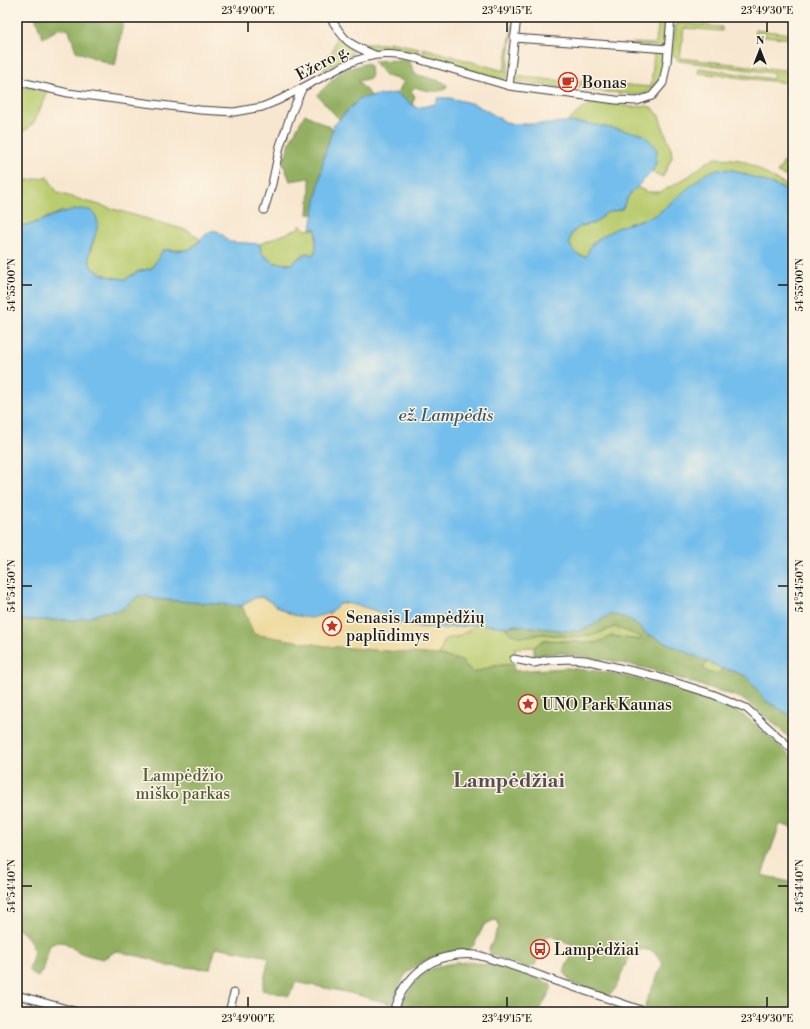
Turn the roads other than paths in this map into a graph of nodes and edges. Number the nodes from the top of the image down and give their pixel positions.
1 (330, 17) edge
2 (517, 17) edge
3 (672, 17) edge
4 (514, 38) junction
5 (668, 49) junction
6 (375, 55) junction
7 (17, 81) edge
8 (509, 86) junction
9 (302, 89) junction
10 (264, 210) dead end
11 (514, 659) dead end
12 (793, 750) edge
13 (234, 993) dead end
14 (17, 995) edge
15 (78, 1012) edge
16 (229, 1012) edge
17 (394, 1012) edge
18 (647, 1012) edge

1 - 6 street
2 - 4 street
3 - 5 street, Ežero g.
4 - 5 street
4 - 8 street
5 - 8 street, Ežero g.
6 - 8 street, Ežero g.
6 - 9 street, Ežero g.
7 - 9 street, Ežero g.
9 - 10 street
11 - 12 street
13 - 16 street
14 - 15 street
17 - 18 street

